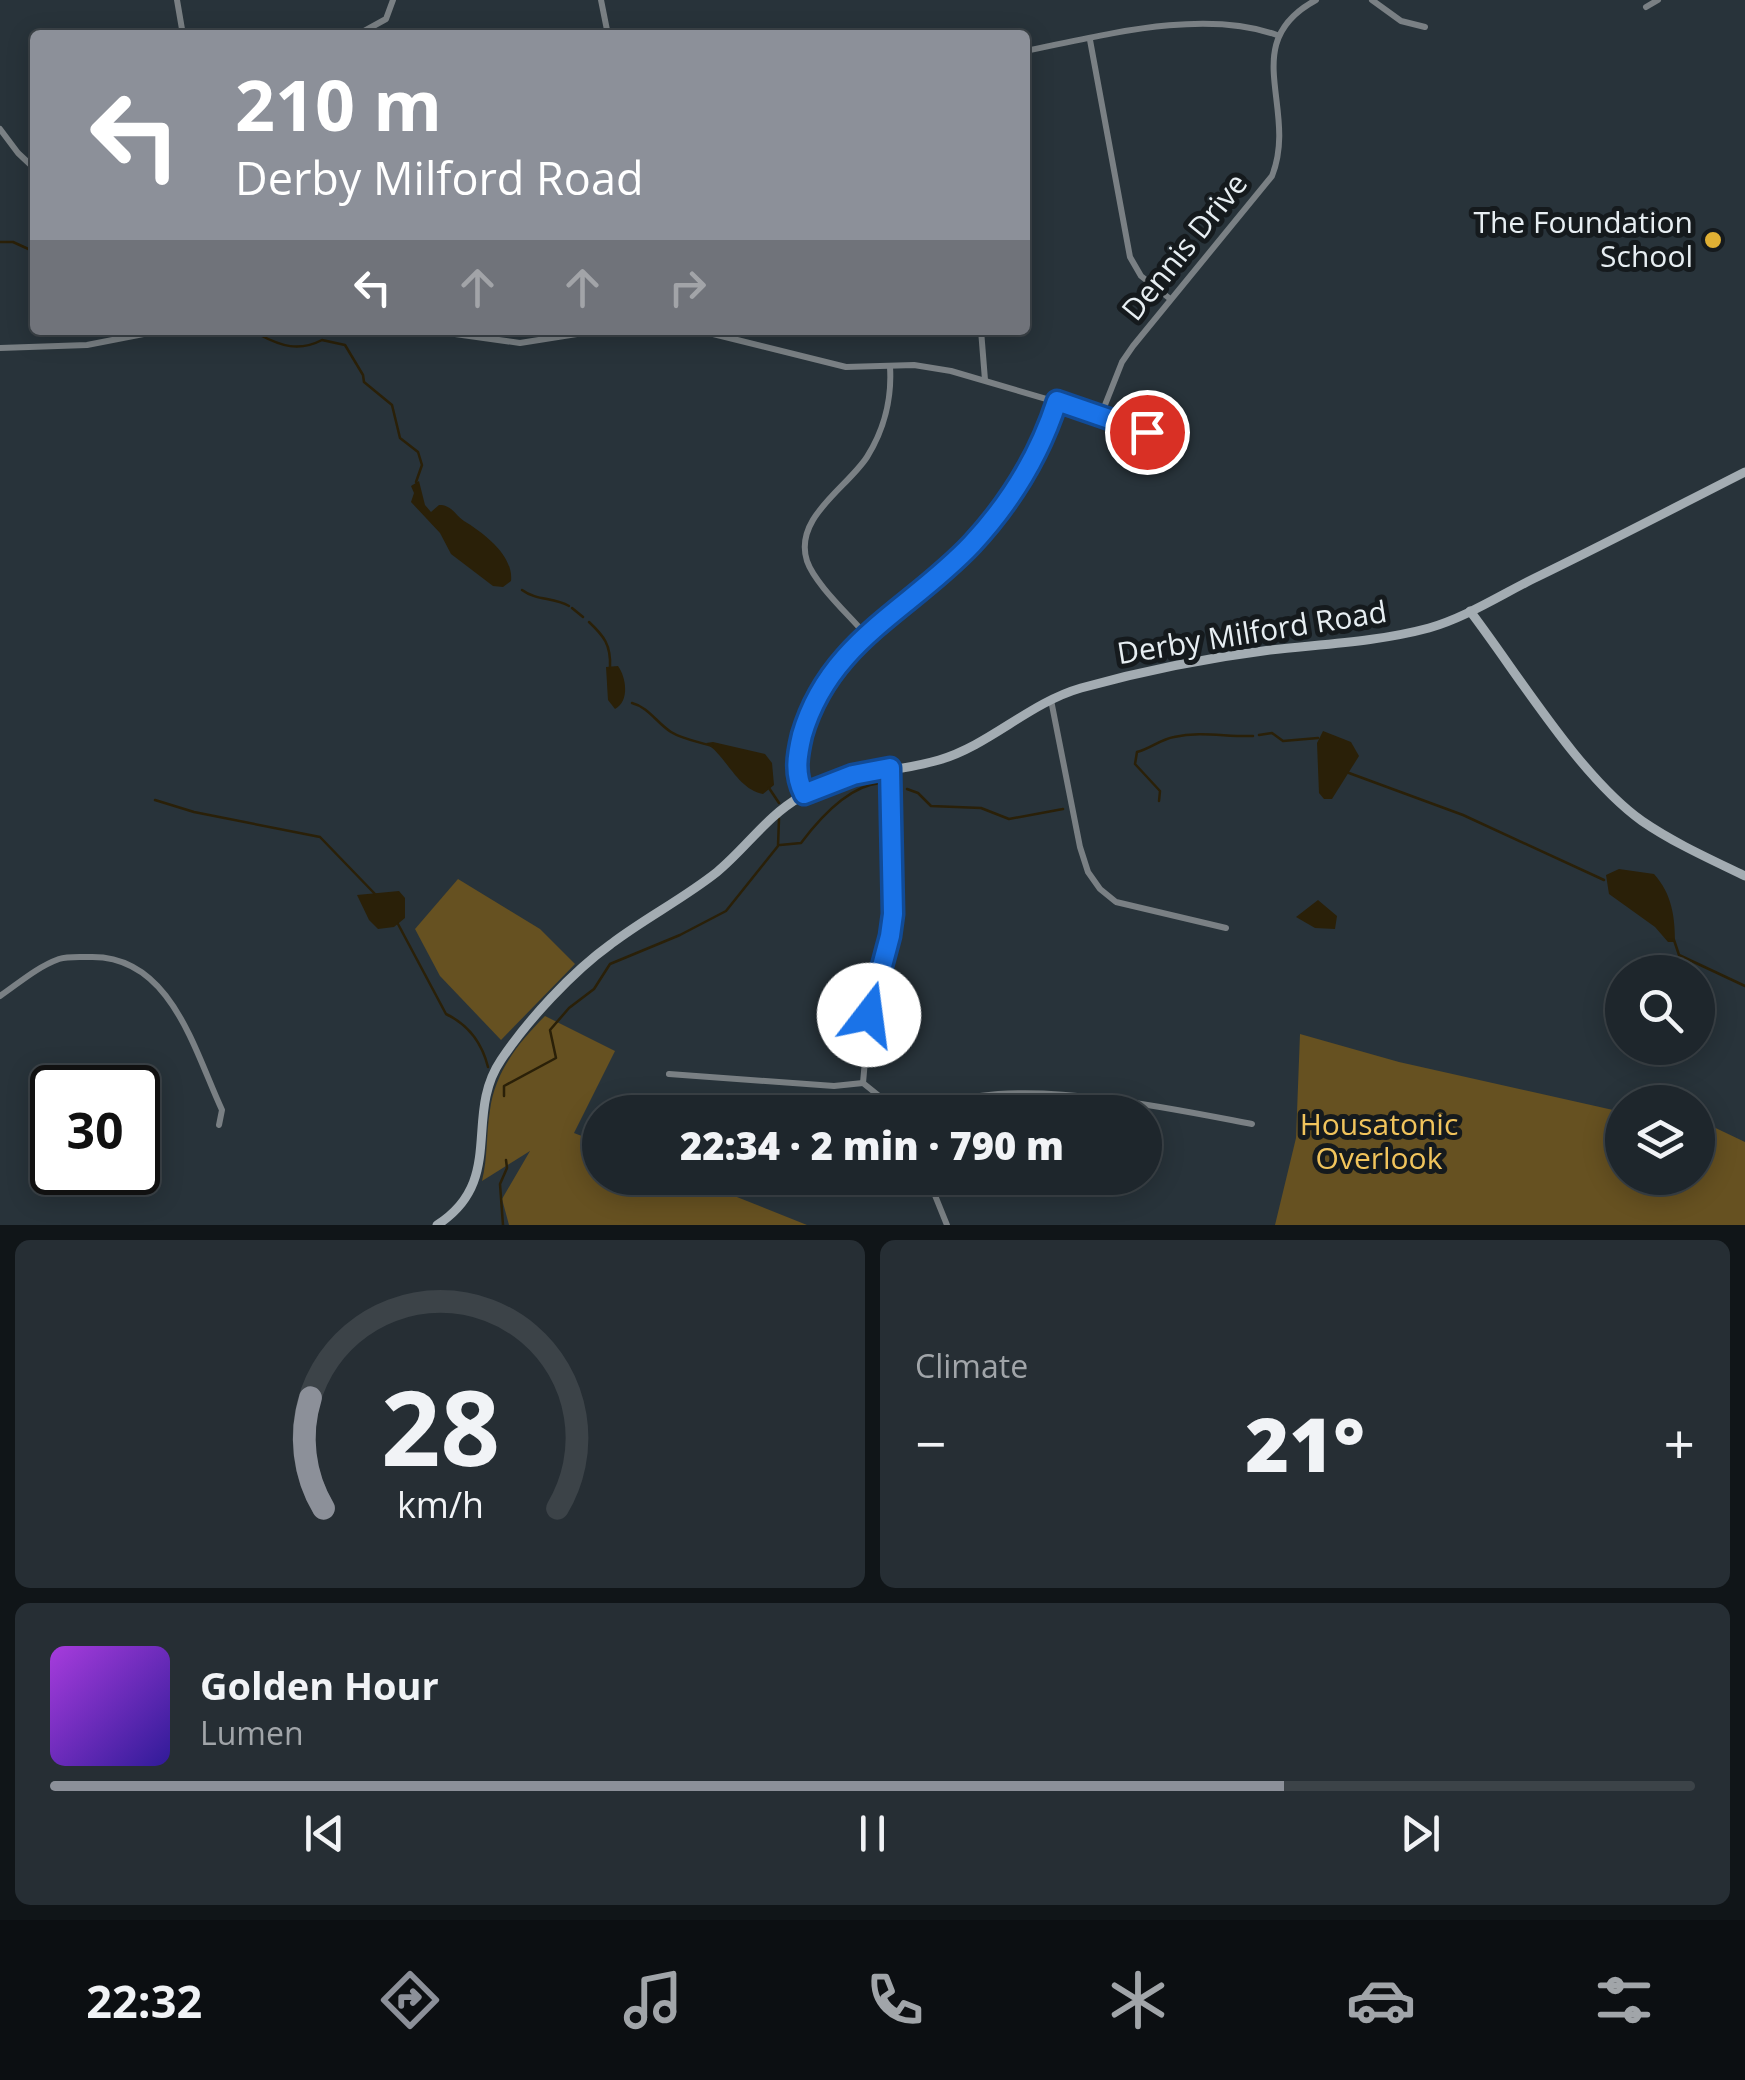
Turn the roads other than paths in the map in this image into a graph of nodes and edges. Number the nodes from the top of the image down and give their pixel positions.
1 (177, 0) edge
2 (393, 0) edge
3 (601, 0) edge
4 (1316, 0) edge
5 (1372, 0) edge
6 (1658, 0) edge
7 (1646, 6) dead end
8 (1425, 26) dead end
9 (182, 30) edge
10 (367, 30) edge
11 (607, 30) edge
12 (1277, 34) junction
13 (1090, 40) junction
14 (1030, 50) edge
15 (0, 129) edge
16 (30, 164) edge
17 (1169, 298) junction
18 (121, 335) edge
19 (470, 335) edge
20 (575, 335) edge
21 (716, 335) edge
22 (981, 335) edge
23 (0, 348) edge
24 (890, 367) junction
25 (985, 380) junction
26 (1057, 401) junction
27 (1101, 415) junction
28 (1166, 448) dead end
29 (1745, 472) edge
30 (1470, 611) junction
31 (865, 634) junction
32 (1051, 699) junction
33 (890, 768) junction
34 (804, 794) junction
35 (1745, 876) edge
36 (1226, 928) dead end
37 (0, 996) edge
38 (669, 1074) dead end
39 (863, 1083) junction
40 (878, 1095) edge
41 (1006, 1095) edge
42 (1044, 1095) edge
43 (1162, 1109) edge
44 (1252, 1124) dead end
45 (220, 1125) dead end
46 (935, 1195) edge
47 (437, 1225) edge
48 (947, 1225) edge

1 - 9 street
2 - 10 street
3 - 11 street
4 - 12 street
5 - 8 street
6 - 7 street
12 - 13 street
12 - 17 street, Dennis Drive
13 - 14 street
13 - 17 street
15 - 16 street
17 - 27 street, Dennis Drive
18 - 23 street
19 - 20 street
21 - 24 street
22 - 25 street
24 - 25 street
24 - 31 street
25 - 26 street
26 - 27 street
26 - 31 street
27 - 28 street
29 - 30 main road, Derby Milford Road
30 - 32 main road, Derby Milford Road
30 - 35 main road
31 - 34 street
32 - 33 main road, Derby Milford Road
32 - 36 street
33 - 34 main road, Derby Milford Road
33 - 39 street
34 - 47 main road, Derby Milford Road
37 - 45 street
38 - 39 street
39 - 40 street
41 - 42 street
43 - 44 street
46 - 48 street

